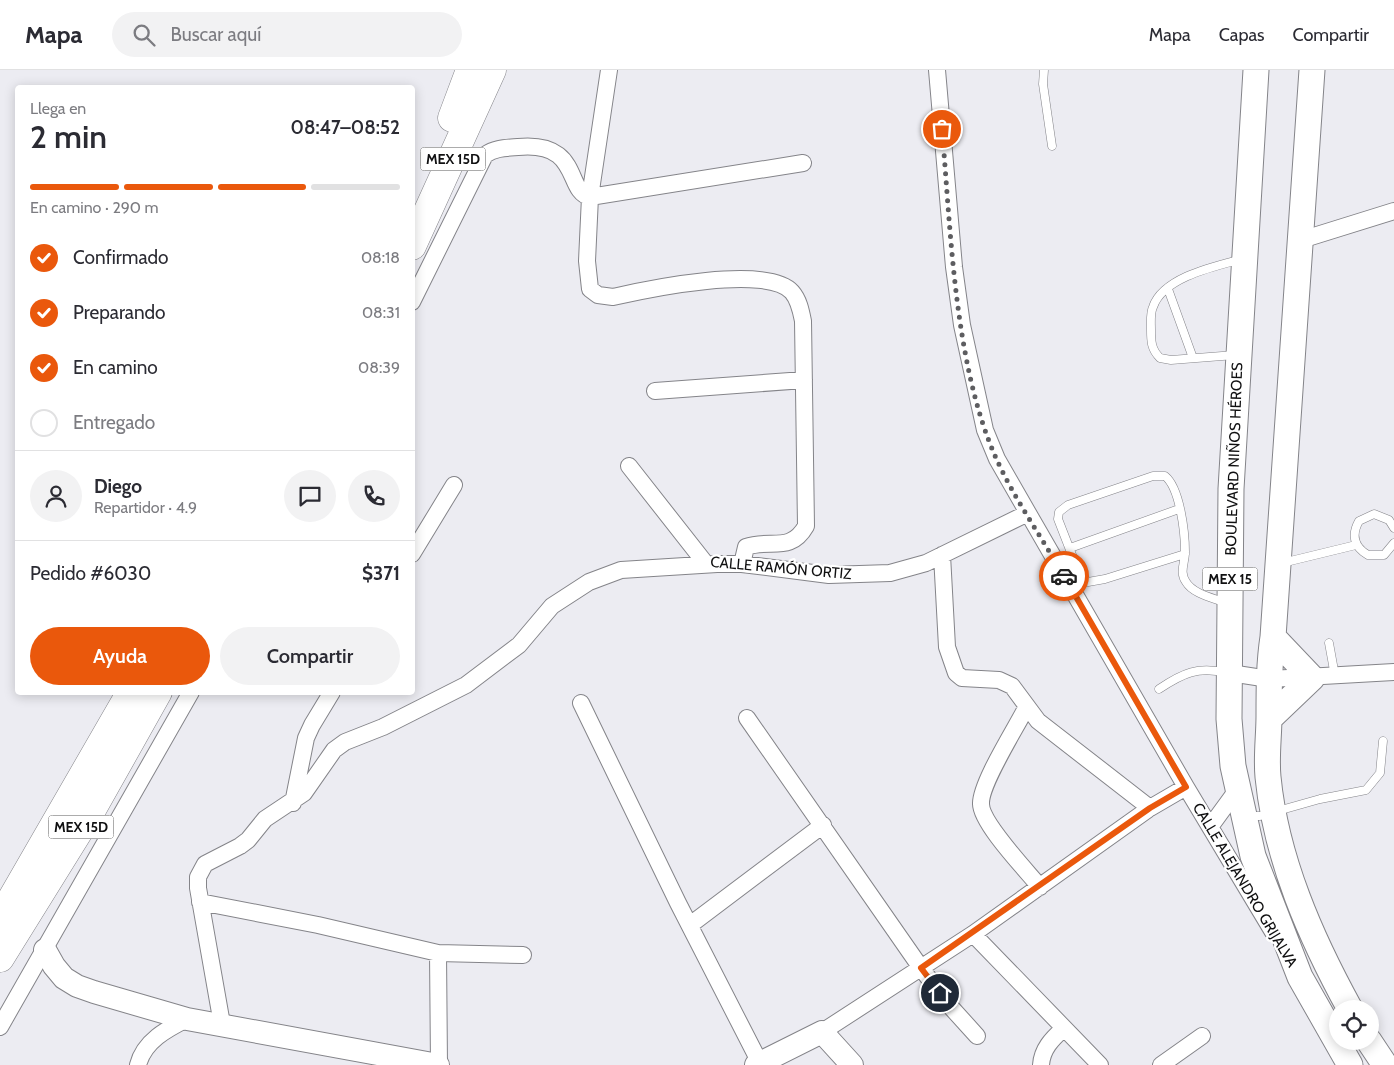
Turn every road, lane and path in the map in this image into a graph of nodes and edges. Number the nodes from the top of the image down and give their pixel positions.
1 (470, 70) edge
2 (492, 70) edge
3 (609, 70) edge
4 (937, 70) edge
5 (1044, 70) edge
6 (1312, 70) edge
7 (1253, 71) edge
8 (1052, 146) dead end
9 (803, 163) dead end
10 (590, 197) junction
11 (415, 198) edge
12 (1394, 212) edge
13 (415, 239) edge
14 (1301, 240) junction
15 (1244, 259) junction
16 (1168, 289) junction
17 (415, 296) edge
18 (1238, 355) junction
19 (1193, 358) junction
20 (804, 380) junction
21 (655, 391) dead end
22 (629, 466) dead end
23 (454, 485) dead end
24 (1180, 509) junction
25 (1028, 513) junction
26 (1394, 528) edge
27 (1356, 544) junction
28 (1394, 544) edge
29 (1070, 548) junction
30 (415, 549) edge
31 (1186, 554) junction
32 (942, 555) junction
33 (706, 564) junction
34 (742, 564) junction
35 (1278, 564) junction
36 (1230, 604) junction
37 (1273, 637) junction
38 (1329, 643) dead end
39 (1394, 672) edge
40 (1230, 673) junction
41 (1323, 676) junction
42 (1269, 679) junction
43 (1159, 689) dead end
44 (130, 695) edge
45 (156, 695) edge
46 (189, 695) edge
47 (330, 695) edge
48 (581, 703) dead end
49 (1026, 708) junction
50 (746, 718) dead end
51 (1269, 719) junction
52 (1383, 740) dead end
53 (1186, 787) junction
54 (1236, 790) junction
55 (293, 802) junction
56 (1150, 808) junction
57 (1273, 811) junction
58 (823, 825) junction
59 (1210, 828) junction
60 (1040, 887) junction
61 (200, 902) junction
62 (0, 919) edge
63 (690, 925) junction
64 (973, 934) junction
65 (45, 950) junction
66 (438, 953) junction
67 (523, 955) dead end
68 (0, 958) edge
69 (921, 968) junction
70 (1300, 977) junction
71 (1345, 1000) edge
72 (187, 1019) junction
73 (222, 1024) junction
74 (0, 1027) edge
75 (1064, 1029) junction
76 (822, 1032) junction
77 (976, 1036) dead end
78 (1202, 1036) dead end
79 (1376, 1050) edge
80 (759, 1064) edge
81 (138, 1065) edge
82 (438, 1065) edge
83 (852, 1065) edge
84 (1041, 1065) edge
85 (1100, 1065) edge
86 (1162, 1065) edge
87 (1350, 1065) edge
88 (1385, 1065) edge

1 - 11 highway, MEX 15D
2 - 13 highway, MEX 15D
3 - 10 street
4 - 25 street, CALLE ALEJANDRO GRIJALVA
5 - 8 lane
6 - 14 main road, MEX 15
7 - 15 main road, BOULEVARD NIÑOS HÉROES / MEX 15
9 - 10 street
10 - 17 street
10 - 20 street
12 - 14 street
14 - 35 main road, MEX 15
15 - 16 lane
15 - 18 main road, BOULEVARD NIÑOS HÉROES / MEX 15
16 - 19 lane
16 - 19 lane
18 - 19 lane
18 - 36 main road, BOULEVARD NIÑOS HÉROES / MEX 15
20 - 21 street
20 - 34 street
22 - 33 street, CALLE RAMÓN ORTIZ
23 - 30 street
24 - 29 lane
24 - 29 lane
24 - 31 lane
25 - 32 street, CALLE RAMÓN ORTIZ
25 - 53 street, CALLE ALEJANDRO GRIJALVA
26 - 27 lane
27 - 28 lane
27 - 35 lane
29 - 31 lane
31 - 36 lane
32 - 34 street, CALLE RAMÓN ORTIZ
32 - 49 street
33 - 34 street, CALLE RAMÓN ORTIZ
33 - 55 street
35 - 37 main road, MEX 15
36 - 40 main road, BOULEVARD NIÑOS HÉROES / MEX 15
37 - 41 main road
37 - 42 main road, MEX 15
38 - 41 lane
39 - 41 street
40 - 42 street
40 - 43 lane
40 - 54 main road, BOULEVARD NIÑOS HÉROES / MEX 15
41 - 42 street
41 - 51 main road
42 - 51 main road, MEX 15
44 - 62 highway, MEX 15D
45 - 68 highway, MEX 15D
46 - 65 street
47 - 55 street
48 - 63 street
49 - 56 street
49 - 60 street
50 - 58 street
51 - 57 main road, MEX 15
52 - 57 lane
53 - 56 street
53 - 59 street, CALLE ALEJANDRO GRIJALVA
54 - 57 lane
54 - 59 street
54 - 70 main road, BOULEVARD NIÑOS HÉROES / MEX 15
55 - 61 street
56 - 60 street
57 - 71 main road, MEX 15
58 - 63 street
58 - 69 street
59 - 70 street, CALLE ALEJANDRO GRIJALVA
60 - 64 street
61 - 66 street
61 - 73 street
63 - 80 street
64 - 69 street
64 - 75 street
65 - 72 street
65 - 74 street
66 - 67 street
66 - 82 street
69 - 76 street
69 - 77 street
70 - 87 main road, BOULEVARD NIÑOS HÉROES / MEX 15
72 - 73 street
72 - 81 street
73 - 82 street
75 - 84 street
75 - 85 street
76 - 80 street
76 - 83 street
78 - 86 street
79 - 88 main road

